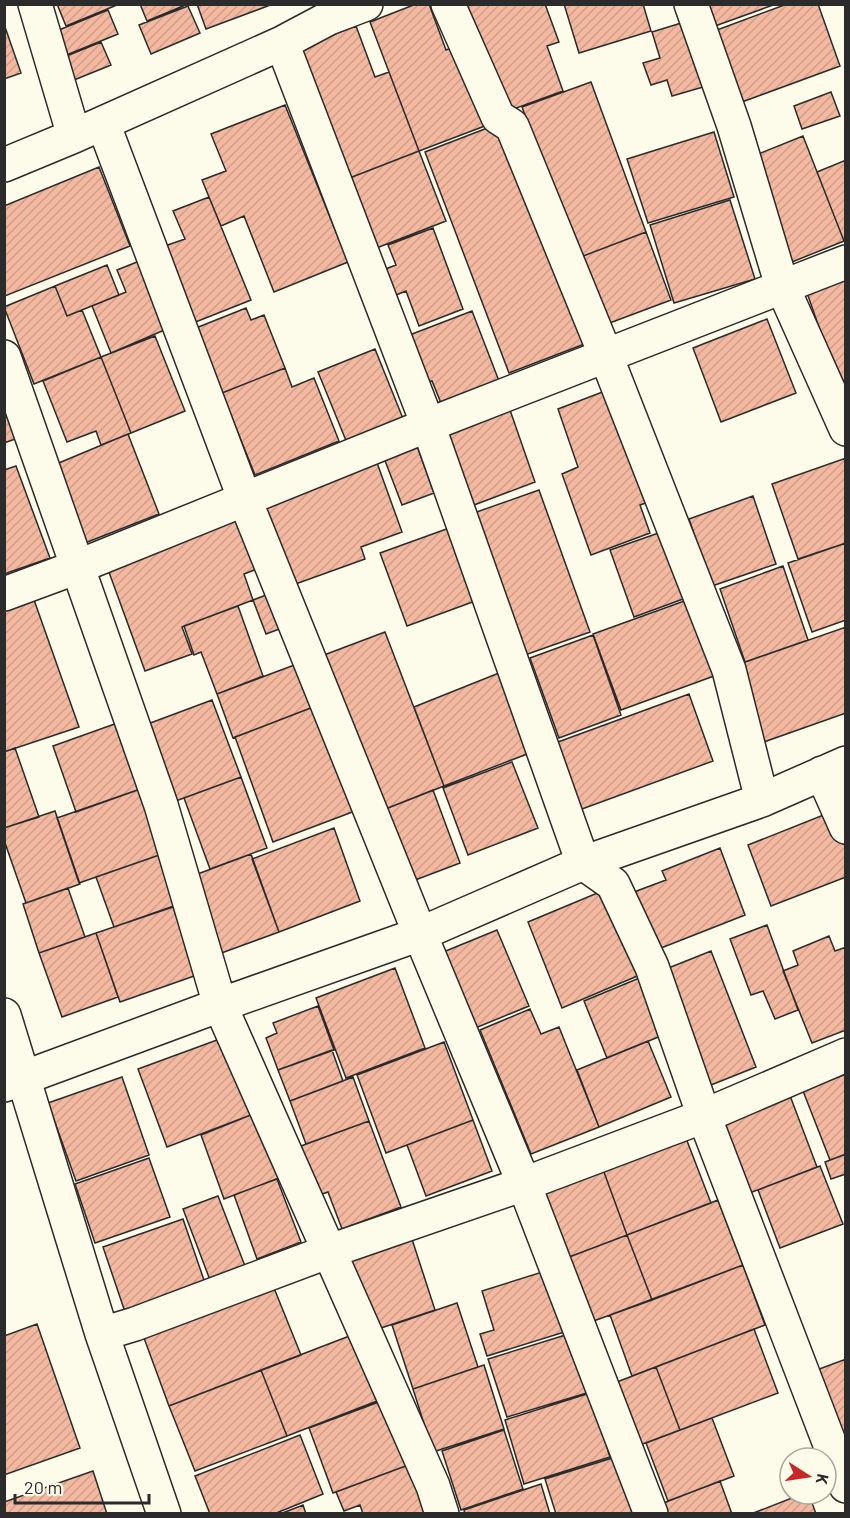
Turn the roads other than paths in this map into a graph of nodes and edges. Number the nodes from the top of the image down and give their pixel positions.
1 (35, 4) edge
2 (366, 4) edge
3 (448, 4) edge
4 (691, 4) edge
5 (327, 11) edge
6 (282, 42) junction
7 (89, 129) junction
8 (4, 165) edge
9 (846, 262) edge
10 (782, 286) junction
11 (606, 356) junction
12 (4, 357) edge
13 (428, 425) junction
14 (846, 429) edge
15 (245, 500) junction
16 (77, 567) junction
17 (4, 594) edge
18 (834, 768) edge
19 (762, 800) junction
20 (846, 827) edge
21 (583, 863) junction
22 (420, 934) junction
23 (220, 1005) junction
24 (4, 1015) edge
25 (846, 1055) edge
26 (14, 1082) edge
27 (704, 1116) junction
28 (524, 1184) junction
29 (327, 1252) junction
30 (102, 1334) junction
31 (846, 1486) edge
32 (164, 1514) edge
33 (442, 1514) edge
34 (651, 1514) edge

1 - 7 street
2 - 5 street
3 - 11 street
4 - 10 street
5 - 6 street
6 - 7 street
6 - 13 street
7 - 8 street
7 - 15 street
9 - 10 street
10 - 11 street
10 - 14 street
11 - 13 street
11 - 19 street
12 - 16 street
13 - 15 street
13 - 21 street
15 - 16 street
15 - 22 street
16 - 17 street
16 - 23 street
18 - 19 street
18 - 20 street
19 - 21 street
21 - 22 street
21 - 27 street
22 - 23 street
22 - 28 street
23 - 26 street
23 - 29 street
24 - 26 street
25 - 27 street
26 - 30 street
27 - 28 street
27 - 31 street
28 - 29 street
28 - 34 street
29 - 30 street
29 - 33 street
30 - 32 street

